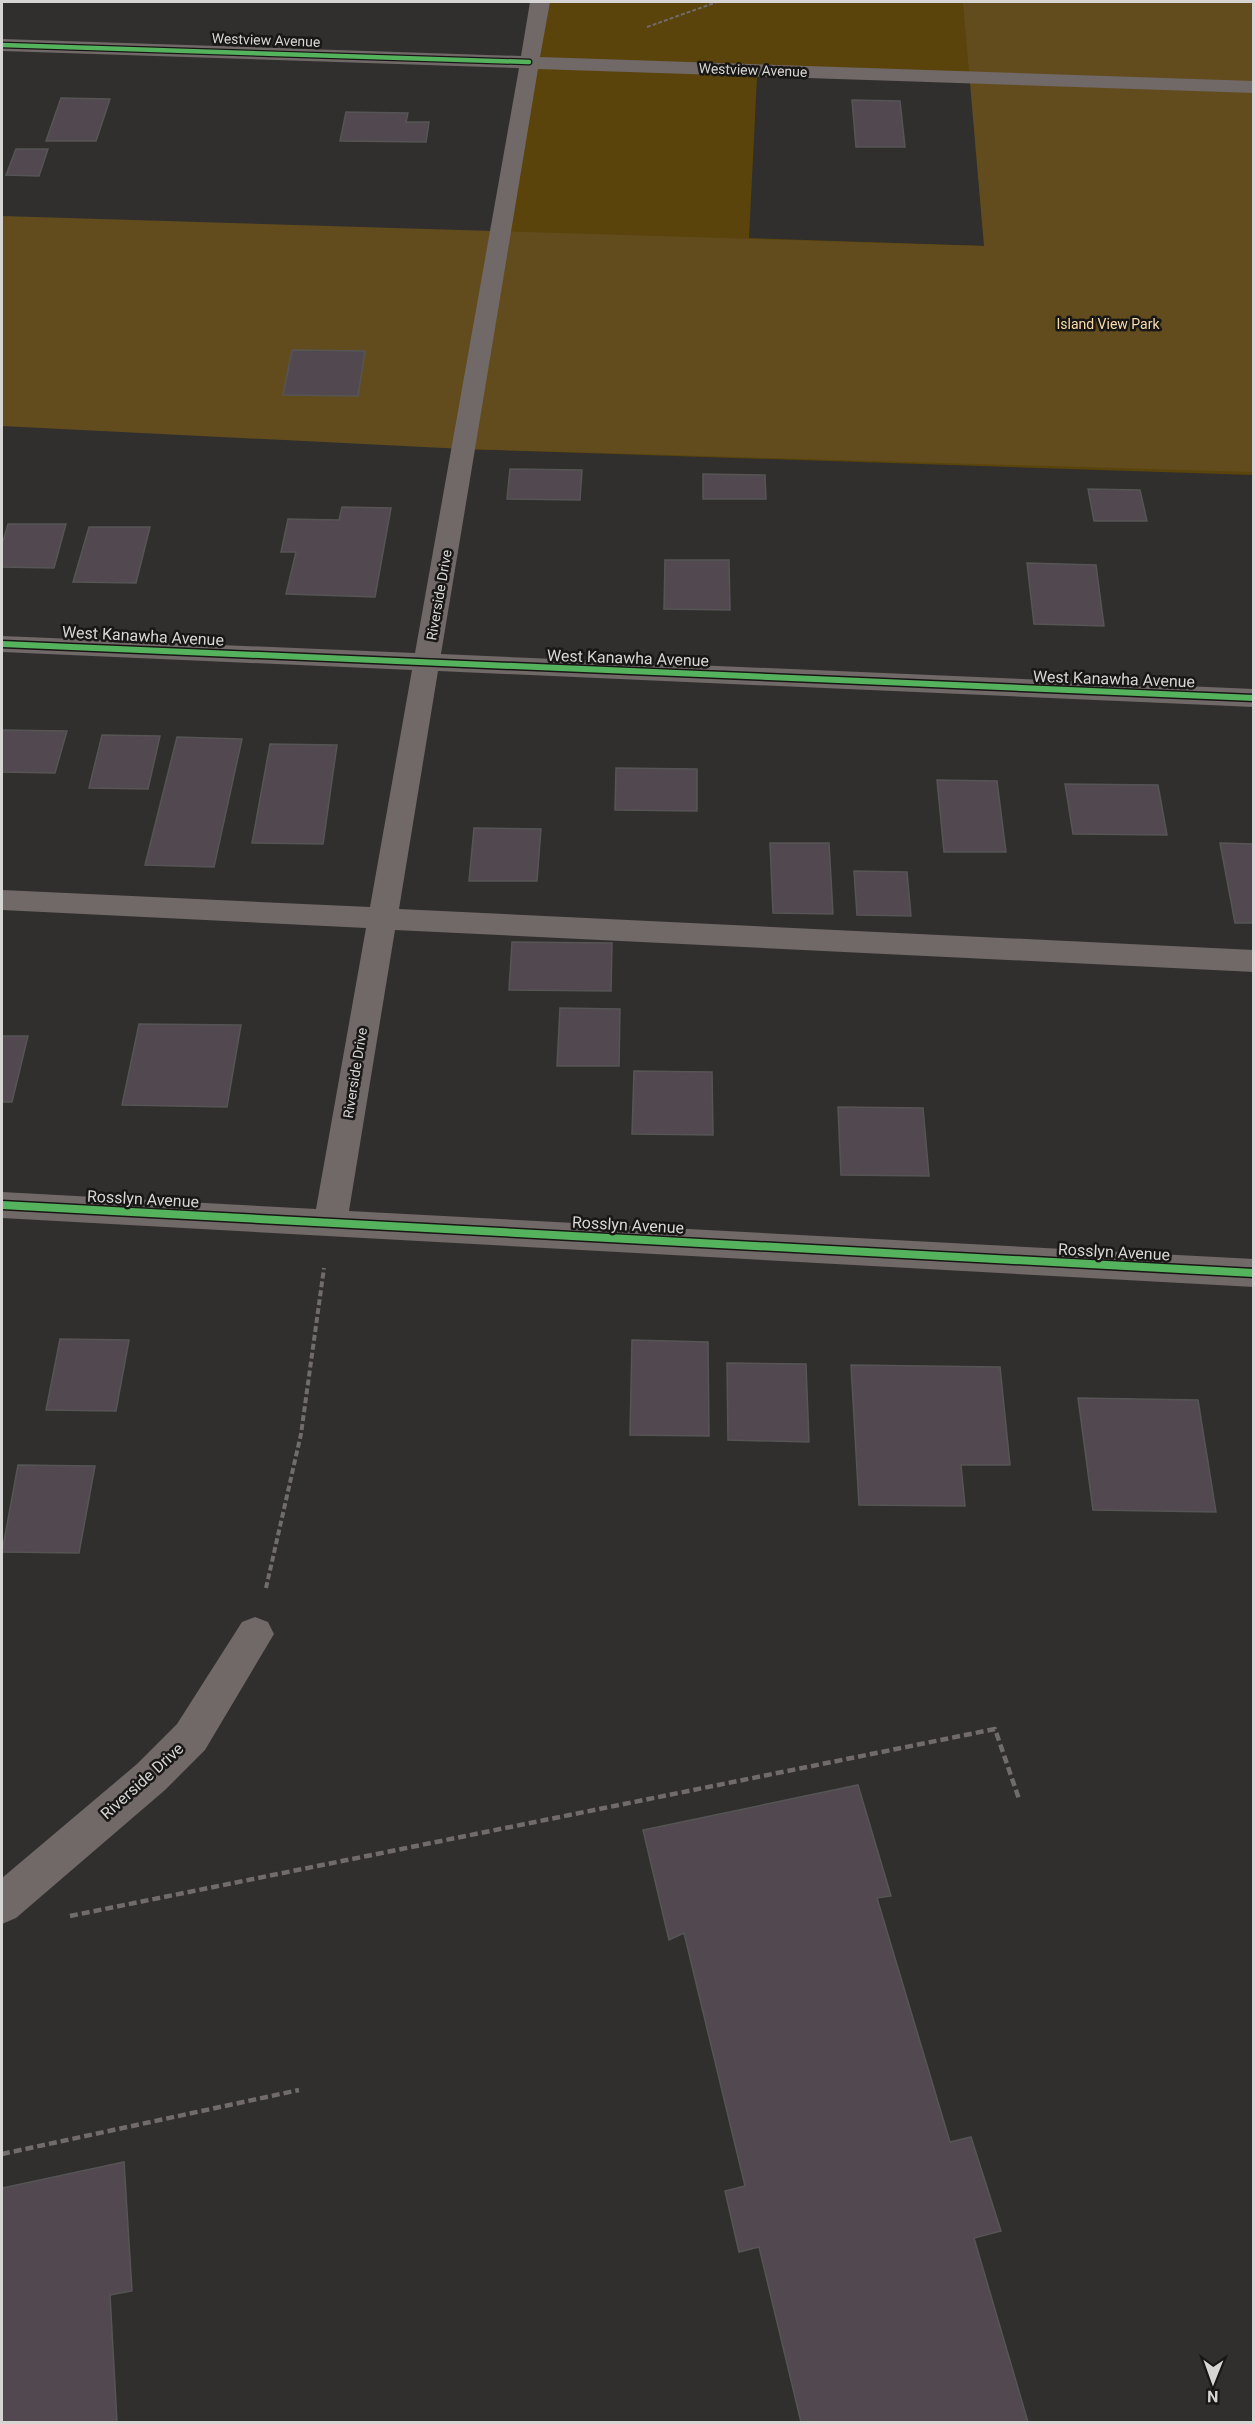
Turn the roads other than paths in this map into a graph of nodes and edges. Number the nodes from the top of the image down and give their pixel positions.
1 (540, 2) edge
2 (2, 45) edge
3 (529, 62) junction
4 (1254, 87) edge
5 (2, 644) edge
6 (427, 662) junction
7 (1254, 698) edge
8 (2, 900) edge
9 (381, 918) junction
10 (1254, 961) edge
11 (2, 1205) edge
12 (330, 1223) junction
13 (1254, 1273) edge
14 (255, 1634) road end
15 (2, 1904) edge

1 - 3 street, Riverside Drive
2 - 3 street, Westview Avenue
3 - 4 street, Westview Avenue
3 - 6 street, Riverside Drive
5 - 6 street, West Kanawha Avenue
6 - 7 street, West Kanawha Avenue
6 - 9 street, Riverside Drive
8 - 9 street
9 - 10 street
9 - 12 street, Riverside Drive
11 - 12 street, Rosslyn Avenue
12 - 13 street, Rosslyn Avenue
14 - 15 street, Riverside Drive

